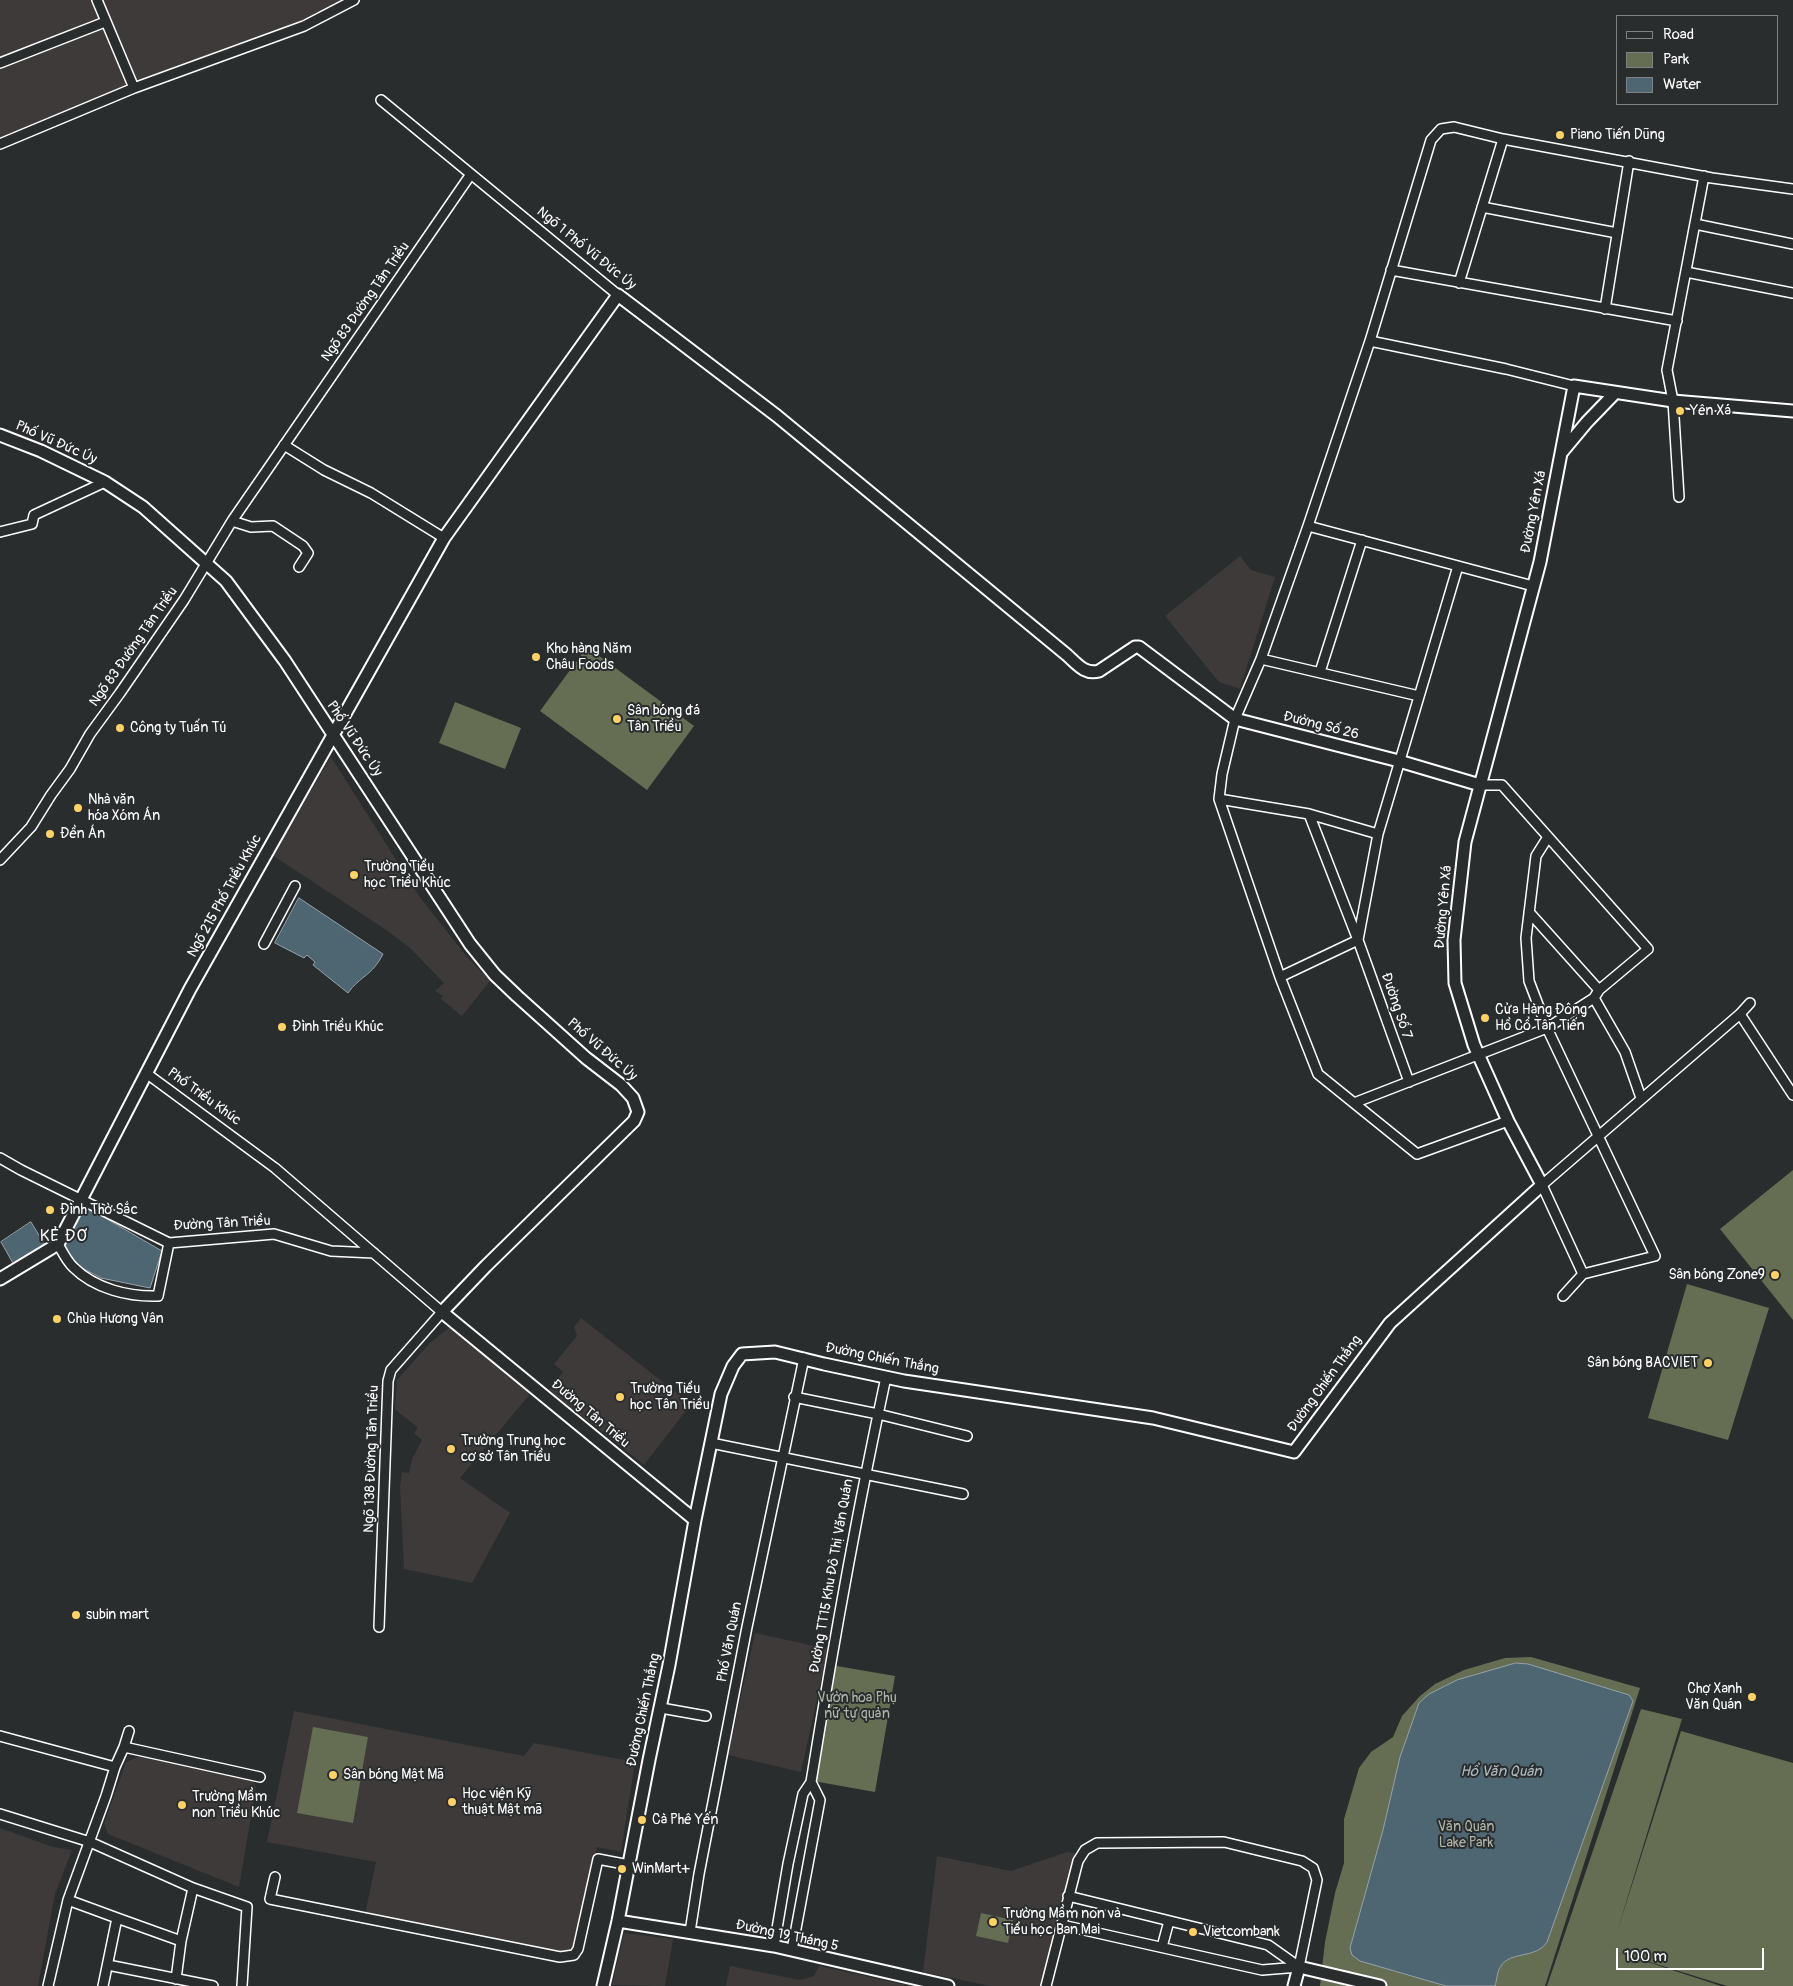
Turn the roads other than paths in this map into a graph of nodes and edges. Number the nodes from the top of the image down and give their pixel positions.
1 (97, 0) edge
2 (354, 0) edge
3 (105, 22) junction
4 (0, 63) edge
5 (134, 88) junction
6 (381, 100) dead end
7 (1503, 140) junction
8 (0, 144) edge
9 (1629, 162) junction
10 (471, 174) junction
11 (1704, 176) junction
12 (1793, 189) edge
13 (1482, 207) junction
14 (1695, 224) junction
15 (1617, 233) junction
16 (1793, 244) edge
17 (1391, 270) junction
18 (1686, 272) junction
19 (1459, 283) junction
20 (1793, 293) edge
21 (618, 295) junction
22 (1605, 309) junction
23 (1677, 321) junction
24 (1370, 341) junction
25 (1574, 386) junction
26 (1615, 393) junction
27 (1673, 401) junction
28 (1793, 411) edge
29 (0, 435) edge
30 (284, 445) junction
31 (1561, 454) junction
32 (105, 482) junction
33 (1679, 497) dead end
34 (232, 521) junction
35 (1308, 526) junction
36 (0, 532) edge
37 (444, 538) junction
38 (1362, 540) junction
39 (207, 563) junction
40 (1458, 566) junction
41 (299, 567) dead end
42 (1534, 586) junction
43 (1261, 659) junction
44 (1320, 672) junction
45 (1419, 696) junction
46 (1235, 719) junction
47 (332, 734) junction
48 (1399, 762) junction
49 (1480, 785) junction
50 (1219, 798) junction
51 (1310, 814) junction
52 (1378, 834) junction
53 (1548, 837) junction
54 (0, 860) edge
55 (296, 886) dead end
56 (1529, 912) junction
57 (1358, 940) junction
58 (264, 944) dead end
59 (1280, 977) junction
60 (1596, 994) junction
61 (1750, 1003) dead end
62 (1740, 1014) junction
63 (1547, 1028) junction
64 (1478, 1056) junction
65 (146, 1073) junction
66 (1408, 1082) junction
67 (1793, 1095) edge
68 (1641, 1098) junction
69 (1354, 1103) junction
70 (1508, 1121) junction
71 (1598, 1137) junction
72 (0, 1158) edge
73 (1542, 1184) junction
74 (81, 1200) junction
75 (169, 1243) junction
76 (58, 1244) junction
77 (374, 1253) junction
78 (1583, 1274) junction
79 (0, 1279) edge
80 (1562, 1296) dead end
81 (442, 1312) junction
82 (804, 1358) junction
83 (886, 1377) junction
84 (794, 1397) junction
85 (878, 1414) junction
86 (967, 1436) dead end
87 (710, 1444) junction
88 (781, 1458) junction
89 (864, 1474) junction
90 (963, 1494) dead end
91 (695, 1520) junction
92 (379, 1627) dead end
93 (661, 1708) junction
94 (706, 1716) dead end
95 (129, 1731) dead end
96 (0, 1736) edge
97 (124, 1747) junction
98 (114, 1767) junction
99 (260, 1777) dead end
100 (811, 1782) junction
101 (0, 1814) edge
102 (90, 1842) junction
103 (629, 1865) junction
104 (274, 1877) dead end
105 (193, 1888) junction
106 (1068, 1896) junction
107 (68, 1900) junction
108 (117, 1918) junction
109 (618, 1921) junction
110 (1169, 1921) junction
111 (1062, 1925) junction
112 (690, 1932) junction
113 (181, 1941) junction
114 (774, 1946) junction
115 (1162, 1947) junction
116 (792, 1950) junction
117 (108, 1965) junction
118 (1298, 1968) junction
119 (176, 1979) junction
120 (48, 1986) edge
121 (103, 1986) edge
122 (213, 1986) edge
123 (242, 1986) edge
124 (603, 1986) edge
125 (948, 1986) edge
126 (1046, 1986) edge
127 (1294, 1986) edge
128 (1380, 1986) edge

1 - 3 street
2 - 5 street
3 - 4 street
3 - 5 street
5 - 8 street
6 - 10 street, Ngõ 1 Phố Vũ Đức Úy
7 - 9 street
7 - 13 street
7 - 17 street
9 - 11 street
9 - 15 street
10 - 21 street, Ngõ 1 Phố Vũ Đức Úy
10 - 30 street, Ngõ 83 Đường Tân Triều
11 - 12 street
11 - 14 street
13 - 15 street
13 - 19 street
14 - 16 street
14 - 18 street
15 - 22 street
17 - 19 street
17 - 24 street
18 - 20 street
18 - 23 street
19 - 22 street
21 - 37 street, Ngõ 215 Phố Triều Khúc
21 - 46 street, Ngõ 1 Phố Vũ Đức Úy
22 - 23 street
23 - 27 street
24 - 25 street
24 - 35 street
25 - 26 street
25 - 31 street, Đường Yên Xá
26 - 27 street
26 - 31 street, Đường Yên Xá
27 - 28 street
27 - 33 street
29 - 32 street, Phố Vũ Đức Úy
30 - 34 street, Ngõ 83 Đường Tân Triều
30 - 37 street
31 - 42 street, Đường Yên Xá
32 - 36 street
32 - 39 street, Phố Vũ Đức Úy
34 - 39 street, Ngõ 83 Đường Tân Triều
34 - 41 street
35 - 38 street
35 - 43 street
37 - 47 street, Ngõ 215 Phố Triều Khúc
38 - 40 street
38 - 44 street
39 - 47 street, Phố Vũ Đức Úy
39 - 54 street, Ngõ 83 Đường Tân Triều
40 - 42 street
40 - 45 street
42 - 49 street, Đường Yên Xá
43 - 44 street
43 - 46 street
44 - 45 street
45 - 48 street
46 - 48 street, Đường Số 26
46 - 50 street
47 - 65 street, Ngõ 215 Phố Triều Khúc
47 - 81 street, Phố Vũ Đức Úy
48 - 49 street, Đường Số 26
48 - 52 street
49 - 53 street
49 - 64 street, Đường Yên Xá
50 - 51 street
50 - 59 street
51 - 52 street
51 - 57 street, Đường Số 7
52 - 57 street
53 - 56 street
53 - 60 street
55 - 58 street
56 - 60 street
56 - 63 street
57 - 59 street
57 - 66 street, Đường Số 7
59 - 69 street
60 - 63 street
60 - 68 street
61 - 62 street
62 - 67 street
62 - 68 street
63 - 64 street
63 - 71 street
64 - 66 street
64 - 70 street, Đường Yên Xá
65 - 74 street, Phố Triều Khúc
65 - 77 street, Phố Triều Khúc
66 - 69 street
68 - 71 street
69 - 70 street
70 - 73 street, Đường Yên Xá
71 - 73 street
71 - 78 street
72 - 74 street, Đường Tân Triều
73 - 78 street, Đường Yên Xá
73 - 83 street, Đường Chiến Thắng
74 - 75 street, Đường Tân Triều
74 - 76 street, Phố Triều Khúc
75 - 76 street
75 - 77 street, Đường Tân Triều
76 - 79 street
77 - 81 street, Đường Tân Triều
78 - 80 street
81 - 91 street, Đường Tân Triều
81 - 92 street, Ngõ 138 Đường Tân Triều
82 - 83 street, Đường Chiến Thắng
82 - 84 street, Phố Văn Quán
82 - 87 street, Đường Chiến Thắng
83 - 85 street, Đường TT15 Khu Đô Thị Văn Quán
84 - 85 street
84 - 88 street, Phố Văn Quán
85 - 86 street
85 - 89 street, Đường TT15 Khu Đô Thị Văn Quán
87 - 88 street
87 - 91 street, Đường Chiến Thắng
88 - 89 street
88 - 112 street, Phố Văn Quán
89 - 90 street
89 - 100 street, Đường TT15 Khu Đô Thị Văn Quán
91 - 93 street, Đường Chiến Thắng
93 - 94 street
93 - 103 street, Đường Chiến Thắng
95 - 97 street
96 - 98 street
97 - 98 street
97 - 99 street
98 - 102 street
100 - 114 street
100 - 116 street
101 - 102 street
102 - 105 street
102 - 107 street
103 - 104 street
103 - 109 street, Đường Chiến Thắng
105 - 113 street
105 - 123 street
106 - 110 street
106 - 111 street
106 - 118 street
107 - 108 street
107 - 120 street
108 - 113 street
108 - 117 street
109 - 112 street, Đường 19 Tháng 5
109 - 124 street, Đường Chiến Thắng
110 - 115 street
110 - 118 street
111 - 115 street
111 - 126 street
112 - 114 street, Đường 19 Tháng 5
113 - 119 street
114 - 116 street, Đường 19 Tháng 5
115 - 118 street
116 - 125 street, Đường 19 Tháng 5
117 - 119 street
117 - 121 street
118 - 127 street
118 - 128 street
119 - 122 street

